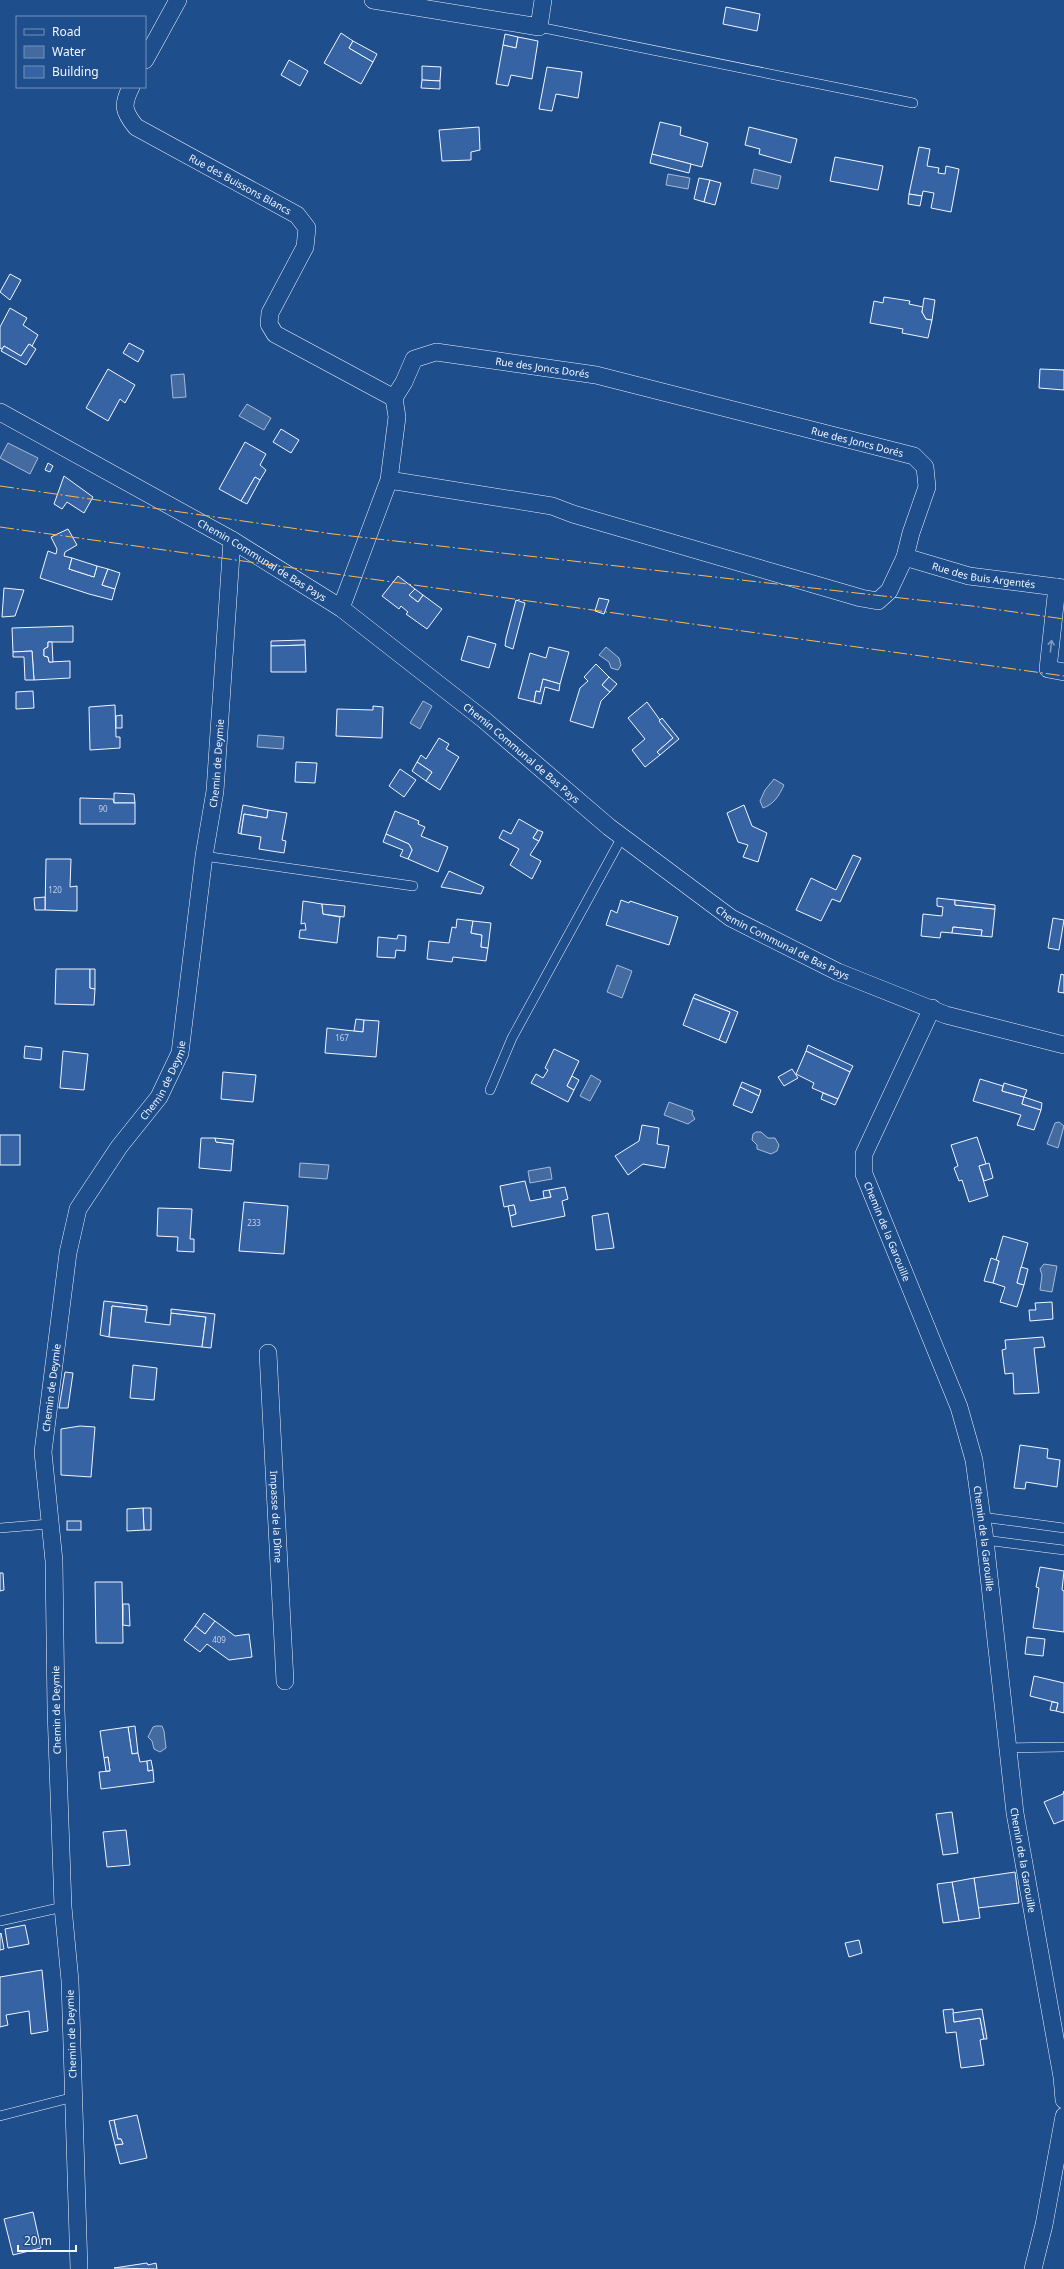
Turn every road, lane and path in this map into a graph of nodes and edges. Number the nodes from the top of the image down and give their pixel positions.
1 (178, 0) edge
2 (373, 0) edge
3 (544, 0) edge
4 (539, 27) junction
5 (146, 58) edge
6 (130, 88) edge
7 (913, 103) dead end
8 (394, 398) junction
9 (0, 412) edge
10 (389, 480) junction
11 (232, 540) junction
12 (905, 557) junction
13 (1060, 587) edge
14 (341, 608) junction
15 (1064, 672) edge
16 (622, 837) junction
17 (204, 856) junction
18 (413, 886) dead end
19 (932, 1008) junction
20 (1064, 1045) edge
21 (490, 1090) dead end
22 (268, 1353) dead end
23 (982, 1517) junction
24 (49, 1524) junction
25 (0, 1528) edge
26 (1064, 1528) edge
27 (985, 1540) junction
28 (1064, 1550) edge
29 (285, 1681) dead end
30 (1064, 1747) edge
31 (1008, 1748) junction
32 (63, 1907) junction
33 (0, 1922) edge
34 (74, 2097) junction
35 (1064, 2100) edge
36 (0, 2116) edge
37 (1064, 2116) edge
38 (79, 2269) edge
39 (1033, 2269) edge

1 - 5 street
2 - 4 street
3 - 4 street
4 - 7 lane
6 - 8 street, Rue des Buissons Blancs
8 - 10 street
8 - 12 street, Rue des Joncs Dorés
9 - 11 street, Chemin Communal de Bas Pays
10 - 12 street, Rue des Joncs Dorés
10 - 14 street
11 - 14 street, Chemin Communal de Bas Pays
11 - 17 street, Chemin de Deymie
12 - 13 street, Rue des Buis Argentés
15 -> 13 street
14 - 16 street, Chemin Communal de Bas Pays
16 - 19 street, Chemin Communal de Bas Pays
16 - 21 lane
17 - 18 lane
17 - 24 street, Chemin de Deymie
19 - 20 street, Chemin Communal de Bas Pays
19 - 23 street, Chemin de la Garouille
22 - 29 street, Impasse de la Dîme
23 - 26 lane
23 - 27 street, Chemin de la Garouille
24 - 25 lane
24 - 32 street, Chemin de Deymie
27 - 28 lane
27 - 31 street, Chemin de la Garouille
30 - 31 lane
31 - 35 street, Chemin de la Garouille
32 - 33 lane
32 - 34 street, Chemin de Deymie
34 - 36 lane
34 - 38 street, Chemin de Deymie
37 - 39 street

